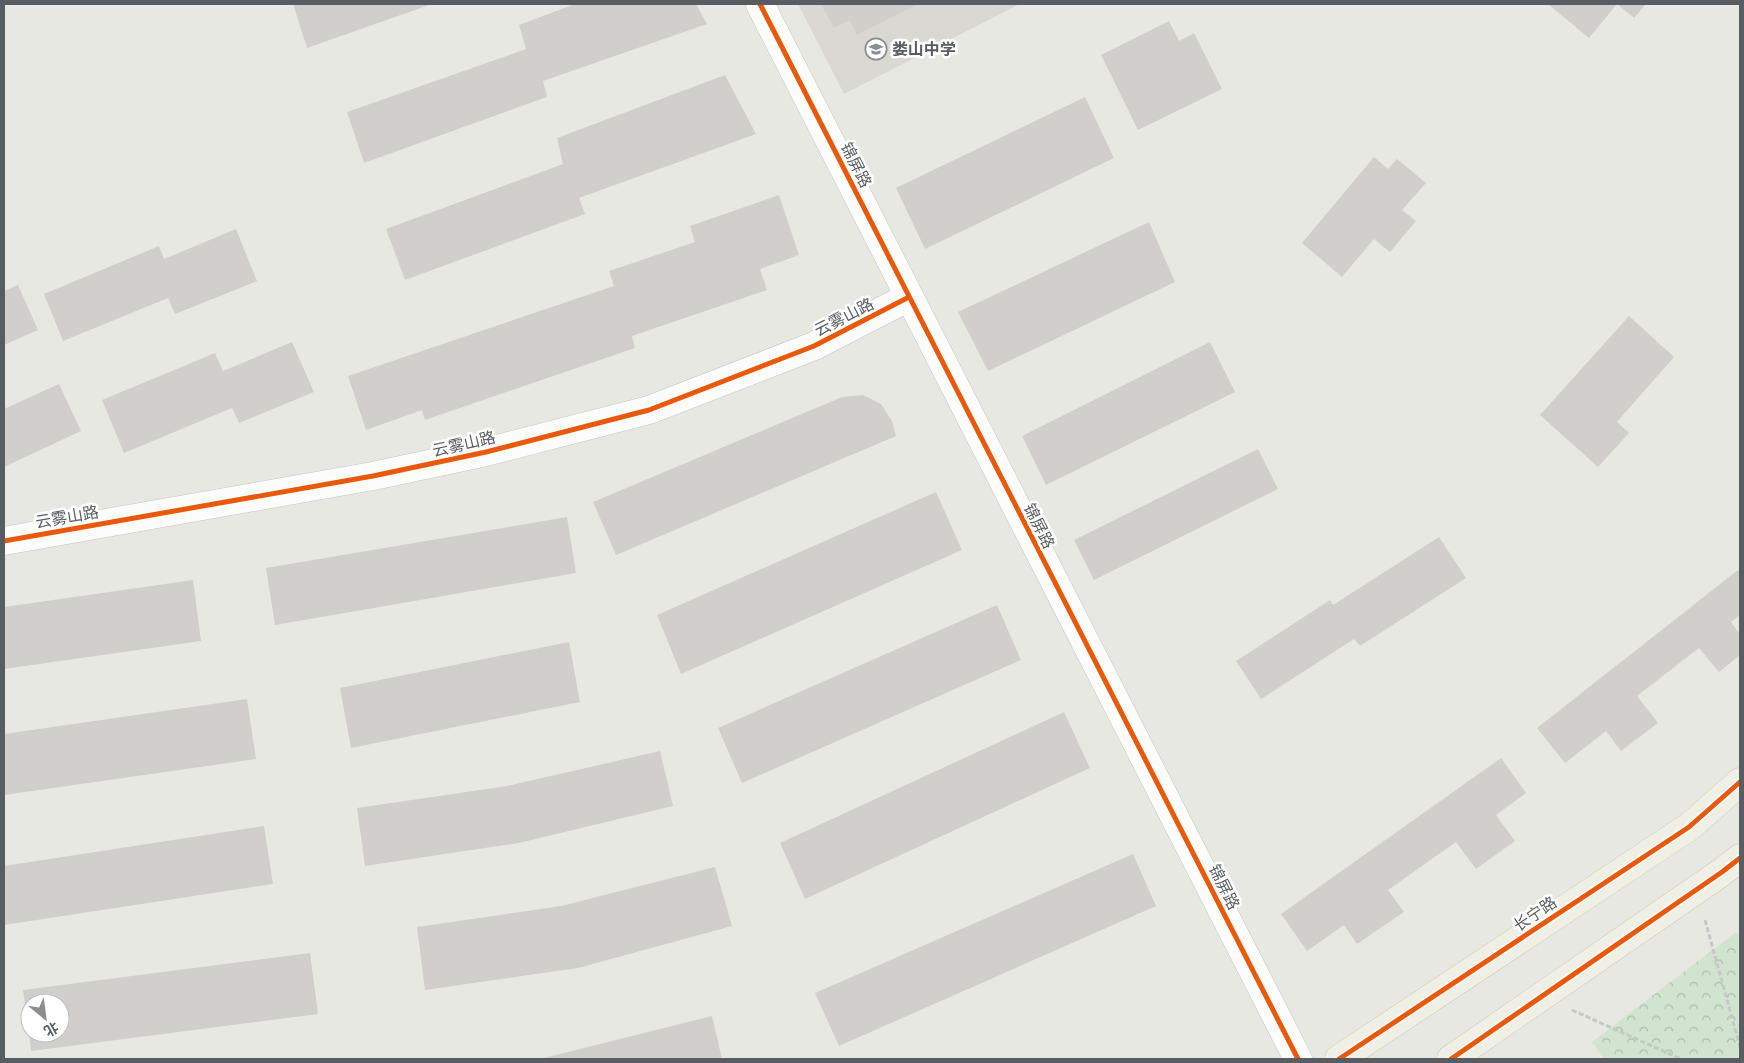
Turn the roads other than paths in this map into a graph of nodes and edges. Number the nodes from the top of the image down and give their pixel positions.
1 (760, 4) edge
2 (908, 297) junction
3 (4, 541) edge
4 (1740, 782) edge
5 (1740, 858) edge
6 (1298, 1059) edge
7 (1339, 1059) edge
8 (1451, 1059) edge

1 - 2 street, 锦屏路
2 - 3 street, 云雾山路
2 - 6 street, 锦屏路
4 - 7 main road, 长宁路
5 - 8 main road

